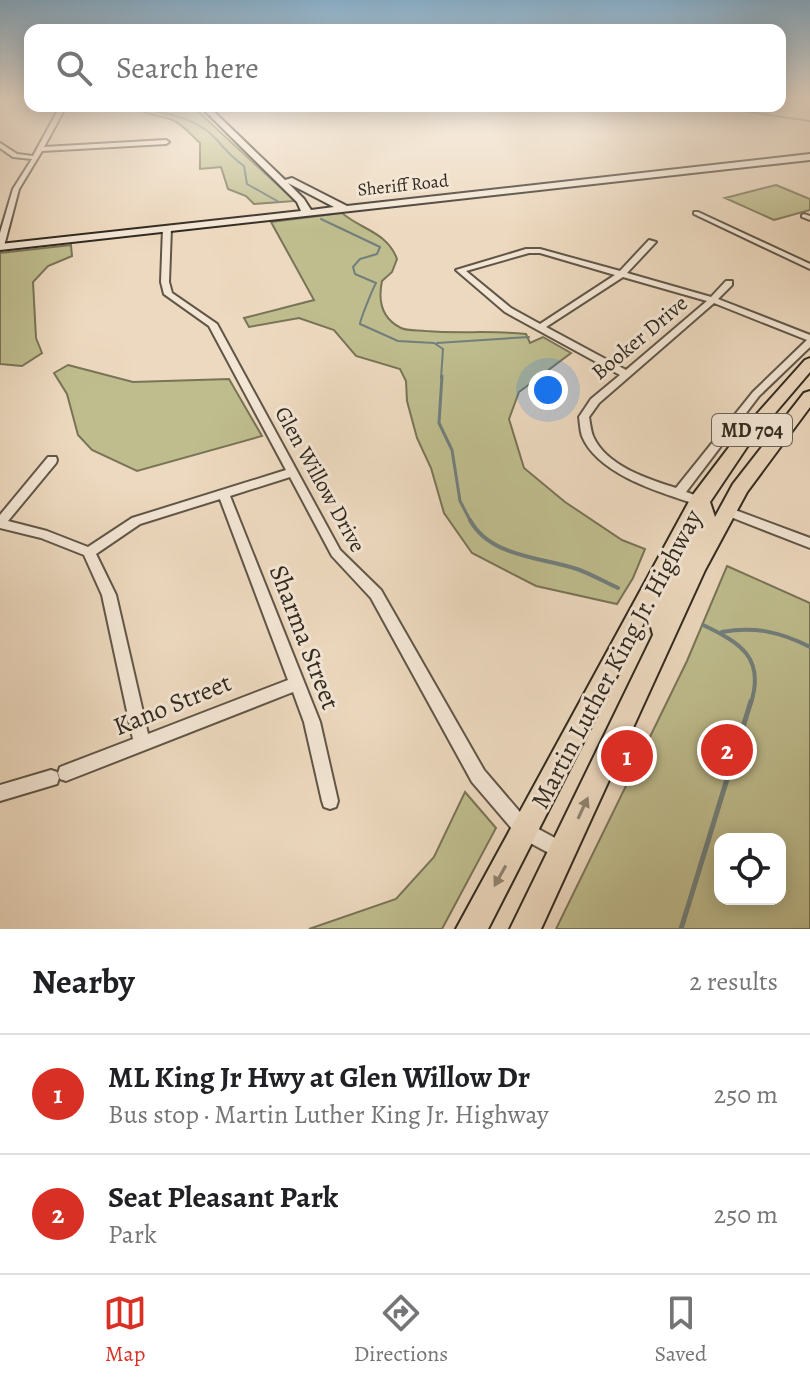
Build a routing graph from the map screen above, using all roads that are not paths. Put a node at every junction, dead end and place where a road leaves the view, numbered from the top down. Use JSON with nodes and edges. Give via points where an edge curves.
{"nodes":[{"id":1,"x":43,"y":141,"type":"edge"},
{"id":2,"x":242,"y":141,"type":"edge"},
{"id":3,"x":166,"y":142,"type":"dead end"},
{"id":4,"x":0,"y":145,"type":"edge"},
{"id":5,"x":39,"y":149,"type":"junction"},
{"id":6,"x":810,"y":157,"type":"edge"},
{"id":7,"x":35,"y":158,"type":"junction"},
{"id":8,"x":271,"y":169,"type":"junction"},
{"id":9,"x":344,"y":208,"type":"junction"},
{"id":10,"x":307,"y":212,"type":"junction"},
{"id":11,"x":696,"y":213,"type":"dead end"},
{"id":12,"x":167,"y":228,"type":"junction"},
{"id":13,"x":652,"y":242,"type":"dead end"},
{"id":14,"x":0,"y":247,"type":"edge"},
{"id":15,"x":810,"y":267,"type":"edge"},
{"id":16,"x":622,"y":274,"type":"junction"},
{"id":17,"x":729,"y":283,"type":"dead end"},
{"id":18,"x":713,"y":300,"type":"junction"},
{"id":19,"x":539,"y":328,"type":"junction"},
{"id":20,"x":810,"y":340,"type":"edge"},
{"id":21,"x":810,"y":363,"type":"edge"},
{"id":22,"x":626,"y":374,"type":"junction"},
{"id":23,"x":810,"y":396,"type":"edge"},
{"id":24,"x":751,"y":430,"type":"junction"},
{"id":25,"x":52,"y":460,"type":"dead end"},
{"id":26,"x":293,"y":472,"type":"junction"},
{"id":27,"x":223,"y":493,"type":"junction"},
{"id":28,"x":689,"y":496,"type":"junction"},
{"id":29,"x":727,"y":511,"type":"junction"},
{"id":30,"x":0,"y":523,"type":"edge"},
{"id":31,"x":810,"y":543,"type":"edge"},
{"id":32,"x":89,"y":552,"type":"junction"},
{"id":33,"x":664,"y":635,"type":"junction"},
{"id":34,"x":298,"y":683,"type":"junction"},
{"id":35,"x":142,"y":743,"type":"junction"},
{"id":36,"x":0,"y":793,"type":"edge"},
{"id":37,"x":330,"y":801,"type":"dead end"},
{"id":38,"x":525,"y":831,"type":"junction"},
{"id":39,"x":562,"y":851,"type":"junction"},
{"id":40,"x":471,"y":929,"type":"edge"},
{"id":41,"x":525,"y":929,"type":"edge"}],
"edges":[{"from":1,"to":5,"type":"street"},
{"from":2,"to":8,"type":"main road"},
{"from":3,"to":5,"type":"street"},
{"from":4,"to":7,"type":"street","via":[[15,156]]},
{"from":5,"to":7,"type":"street"},
{"from":6,"to":9,"type":"main road","name":"Sheriff Road"},
{"from":7,"to":14,"type":"street","via":[[16,189]]},
{"from":8,"to":9,"type":"main road"},
{"from":8,"to":10,"type":"main road"},
{"from":9,"to":10,"type":"main road","name":"Sheriff Road"},
{"from":10,"to":12,"type":"main road","name":"Sheriff Road"},
{"from":11,"to":15,"type":"street"},
{"from":12,"to":14,"type":"main road","name":"Sheriff Road"},
{"from":12,"to":26,"type":"street","name":"Glen Willow Drive","via":[[168,294],[213,324]]},
{"from":13,"to":16,"type":"street"},
{"from":16,"to":18,"type":"street"},
{"from":16,"to":19,"type":"street"},
{"from":16,"to":19,"type":"street","via":[[540,251],[462,268],[462,274],[508,310]]},
{"from":17,"to":18,"type":"street","name":"Booker Drive"},
{"from":18,"to":20,"type":"street"},
{"from":18,"to":22,"type":"street","name":"Booker Drive"},
{"from":19,"to":22,"type":"street"},
{"from":20,"to":28,"type":"street","via":[[756,394]]},
{"from":21,"to":24,"type":"main road","name":"Martin Luther King Jr. Highway","number":"MD 704"},
{"from":22,"to":28,"type":"street","name":"Booker Drive","via":[[585,413],[588,439],[620,469]]},
{"from":23,"to":29,"type":"main road","name":"Martin Luther King Jr. Highway","number":"MD 704"},
{"from":24,"to":28,"type":"main road","name":"Martin Luther King Jr. Highway","number":"MD 704"},
{"from":24,"to":29,"type":"main road","via":[[750,445],[714,498]]},
{"from":25,"to":30,"type":"street"},
{"from":26,"to":27,"type":"street"},
{"from":26,"to":38,"type":"street","name":"Glen Willow Drive","via":[[342,563],[376,594],[478,776]]},
{"from":27,"to":32,"type":"street","via":[[136,521]]},
{"from":27,"to":34,"type":"street","name":"Sharma Street"},
{"from":28,"to":33,"type":"main road","via":[[705,509],[705,518],[661,609]]},
{"from":28,"to":38,"type":"main road","name":"Martin Luther King Jr. Highway","number":"MD 704","via":[[664,558]]},
{"from":29,"to":31,"type":"street"},
{"from":29,"to":33,"type":"main road","name":"Martin Luther King Jr. Highway","number":"MD 704"},
{"from":30,"to":32,"type":"street"},
{"from":32,"to":35,"type":"street","via":[[109,595]]},
{"from":39,"to":33,"type":"main road","name":"Martin Luther King Jr. Highway","number":"MD 704","one_way":true},
{"from":34,"to":35,"type":"street","name":"Kano Street"},
{"from":34,"to":37,"type":"street","name":"Sharma Street","via":[[318,741]]},
{"from":35,"to":36,"type":"street","name":"Kano Street"},
{"from":38,"to":39,"type":"street","name":"Glen Willow Drive"},
{"from":38,"to":40,"type":"main road","name":"Martin Luther King Jr. Highway","number":"MD 704","one_way":true},
{"from":39,"to":41,"type":"main road","name":"Martin Luther King Jr. Highway","number":"MD 704"}]}
